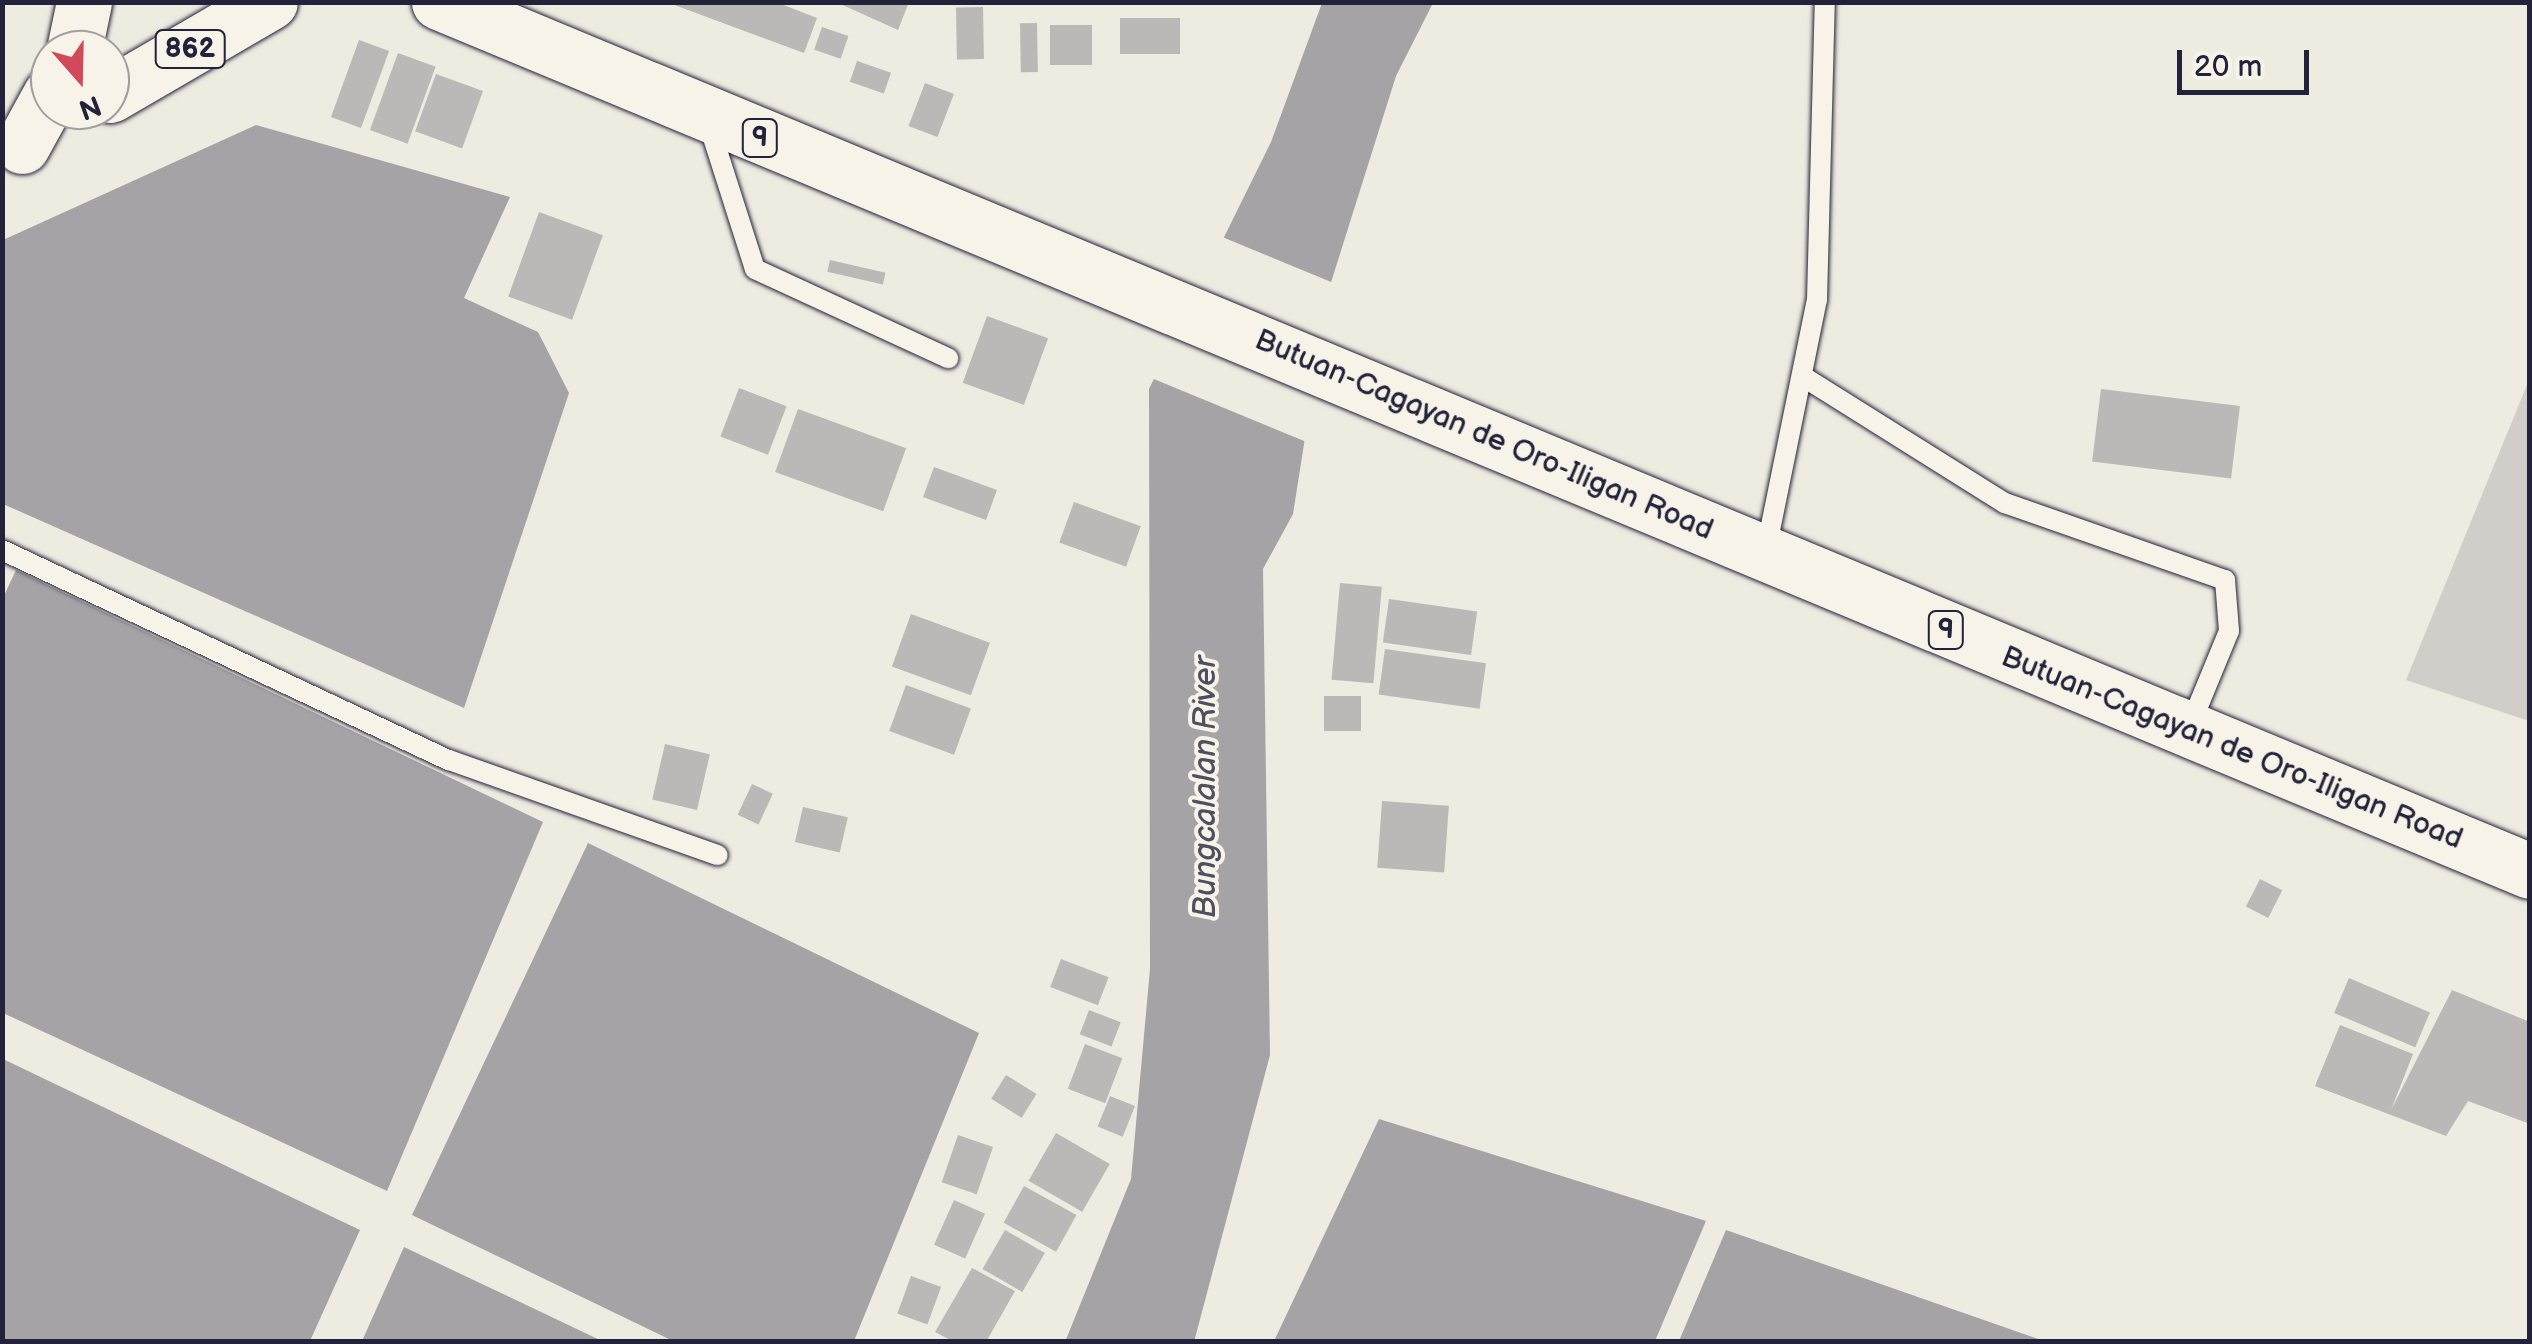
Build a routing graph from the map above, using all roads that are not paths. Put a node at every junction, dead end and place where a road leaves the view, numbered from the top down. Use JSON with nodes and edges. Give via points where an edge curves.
{"nodes":[{"id":1,"x":84,"y":2,"type":"edge"},
{"id":2,"x":270,"y":2,"type":"edge"},
{"id":3,"x":438,"y":2,"type":"edge"},
{"id":4,"x":1825,"y":2,"type":"edge"},
{"id":5,"x":78,"y":30,"type":"edge"},
{"id":6,"x":130,"y":83,"type":"edge"},
{"id":7,"x":706,"y":116,"type":"junction"},
{"id":8,"x":30,"y":124,"type":"edge"},
{"id":9,"x":49,"y":130,"type":"edge"},
{"id":10,"x":12,"y":151,"type":"edge"},
{"id":11,"x":948,"y":358,"type":"dead end"},
{"id":12,"x":1806,"y":378,"type":"junction"},
{"id":13,"x":2,"y":550,"type":"edge"},
{"id":14,"x":1765,"y":554,"type":"junction"},
{"id":15,"x":2188,"y":730,"type":"junction"},
{"id":16,"x":718,"y":855,"type":"dead end"},
{"id":17,"x":2530,"y":871,"type":"edge"}],
"edges":[{"from":1,"to":5,"type":"main road"},
{"from":2,"to":6,"type":"main road","number":"862"},
{"from":3,"to":7,"type":"main road","name":"Butuan-Cagayan de Oro-Iligan Road","number":"9"},
{"from":4,"to":12,"type":"lane","via":[[1821,232]]},
{"from":7,"to":11,"type":"lane","via":[[755,269],[786,291]]},
{"from":7,"to":14,"type":"main road","name":"Butuan-Cagayan de Oro-Iligan Road","number":"9","via":[[1366,382]]},
{"from":8,"to":10,"type":"main road"},
{"from":9,"to":10,"type":"main road"},
{"from":12,"to":14,"type":"lane"},
{"from":12,"to":15,"type":"lane","via":[[2006,503],[2225,580],[2229,631]]},
{"from":13,"to":16,"type":"lane","via":[[449,760]]},
{"from":14,"to":15,"type":"main road","name":"Butuan-Cagayan de Oro-Iligan Road","number":"9"},
{"from":15,"to":17,"type":"main road","name":"Butuan-Cagayan de Oro-Iligan Road","number":"9"}]}
